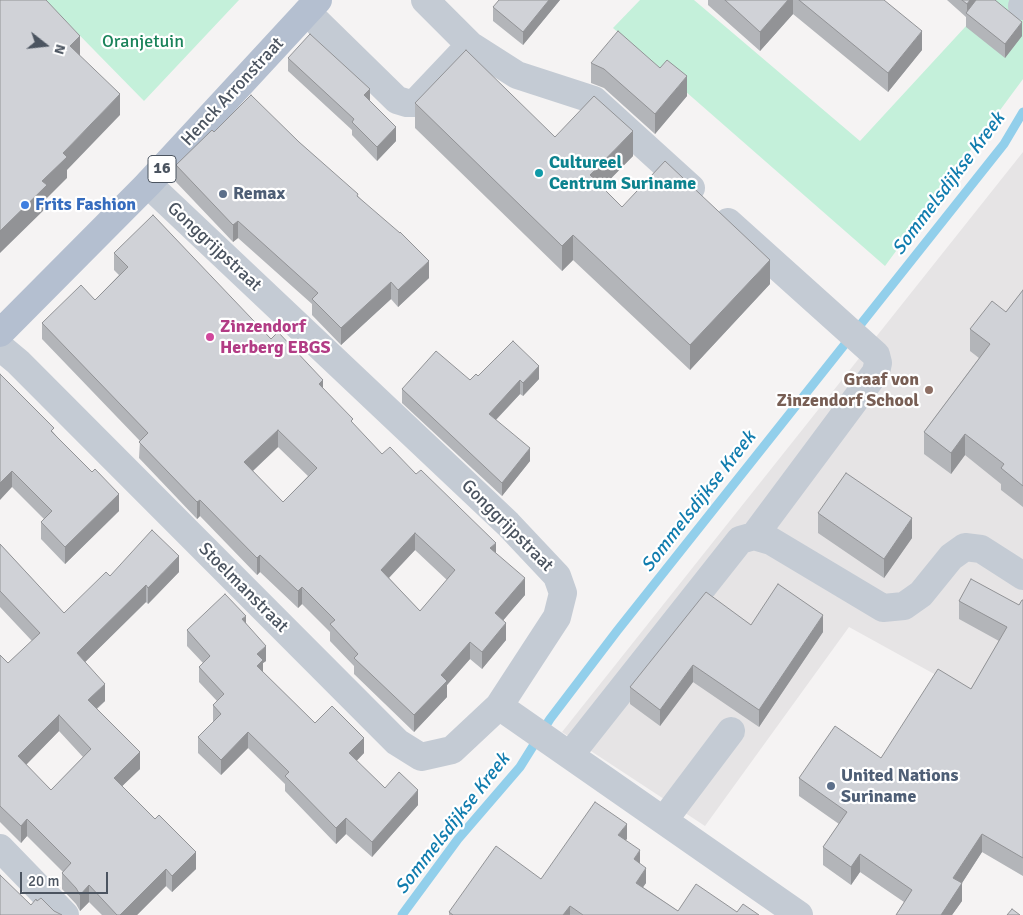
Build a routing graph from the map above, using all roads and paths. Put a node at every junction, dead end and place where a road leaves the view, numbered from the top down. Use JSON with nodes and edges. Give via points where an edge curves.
{"nodes":[{"id":1,"x":425,"y":0,"type":"edge"},
{"id":2,"x":313,"y":6,"type":"edge"},
{"id":3,"x":470,"y":44,"type":"junction"},
{"id":4,"x":148,"y":184,"type":"junction"},
{"id":5,"x":0,"y":333,"type":"edge"},
{"id":6,"x":0,"y":347,"type":"edge"},
{"id":7,"x":754,"y":536,"type":"junction"},
{"id":8,"x":1023,"y":576,"type":"edge"},
{"id":9,"x":509,"y":713,"type":"junction"},
{"id":10,"x":731,"y":731,"type":"dead end"},
{"id":11,"x":568,"y":753,"type":"junction"},
{"id":12,"x":664,"y":820,"type":"junction"},
{"id":13,"x":0,"y":848,"type":"edge"},
{"id":14,"x":65,"y":915,"type":"edge"},
{"id":15,"x":799,"y":915,"type":"edge"}],
"edges":[{"from":1,"to":3,"type":"street"},
{"from":2,"to":3,"type":"street","via":[[397,100],[407,103],[415,103]]},
{"from":2,"to":4,"type":"main road","name":"Henck Arronstraat","number":"16"},
{"from":3,"to":7,"type":"street","via":[[517,74],[594,100],[876,355],[876,372]]},
{"from":4,"to":5,"type":"main road","name":"Henck Arronstraat","number":"16"},
{"from":4,"to":9,"type":"street","name":"Gonggrijpstraat","via":[[508,524],[557,576],[564,593],[558,617]]},
{"from":6,"to":9,"type":"street","name":"Stoelmanstraat","via":[[397,742],[421,756],[452,750]]},
{"from":7,"to":8,"type":"street","via":[[771,541],[883,608],[904,606],[921,594],[951,557],[965,547],[981,549]]},
{"from":7,"to":11,"type":"street","via":[[740,540]]},
{"from":9,"to":11,"type":"street"},
{"from":10,"to":12,"type":"street"},
{"from":11,"to":12,"type":"street"},
{"from":12,"to":15,"type":"street"},
{"from":13,"to":14,"type":"street"}]}
